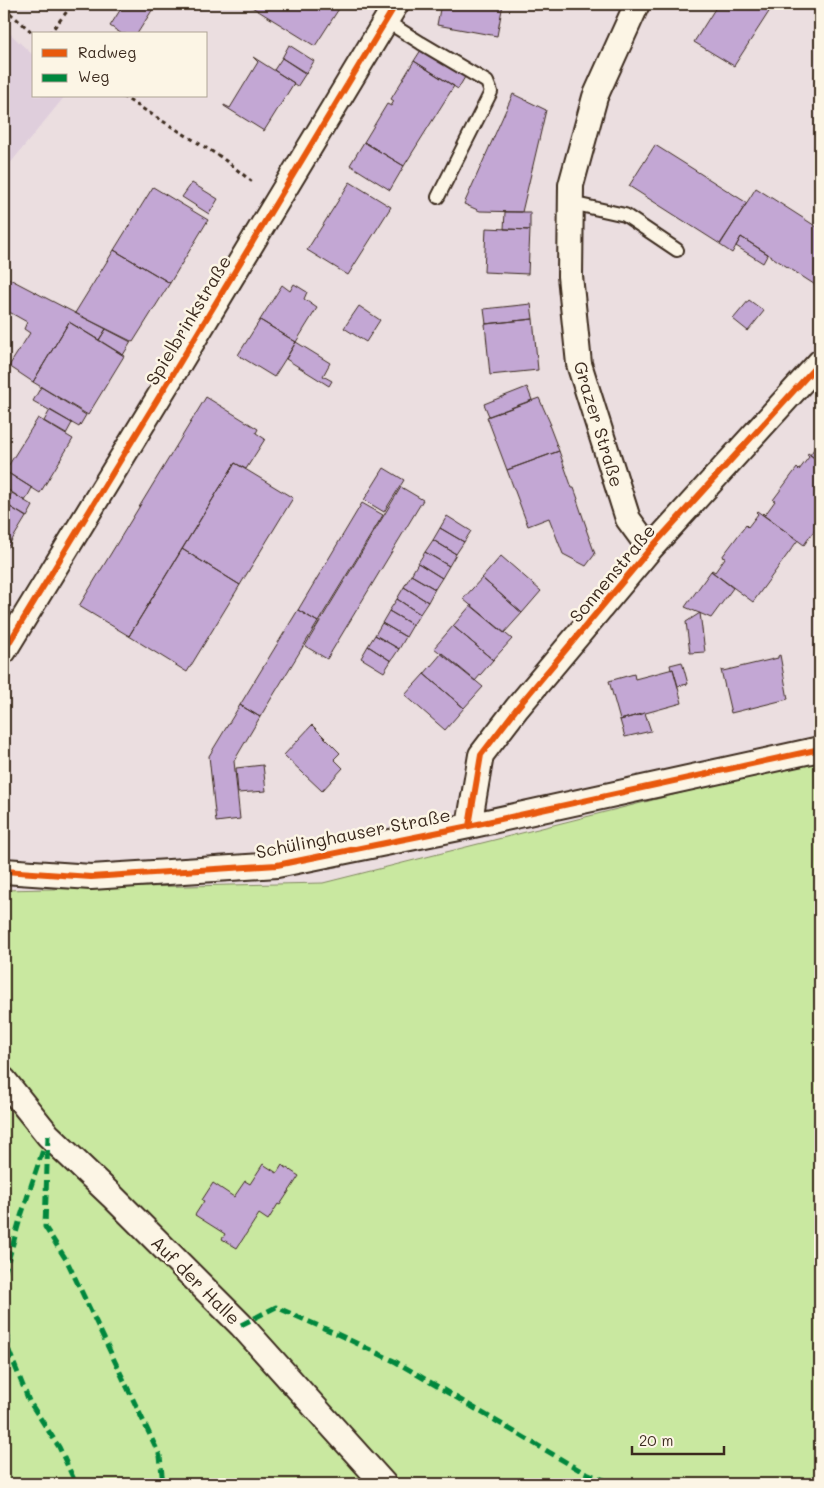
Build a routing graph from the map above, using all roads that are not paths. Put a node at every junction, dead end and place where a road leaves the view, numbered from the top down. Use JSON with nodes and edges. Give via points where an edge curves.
{"nodes":[{"id":1,"x":637,"y":4,"type":"edge"},
{"id":2,"x":391,"y":12,"type":"edge"},
{"id":3,"x":438,"y":197,"type":"dead end"},
{"id":4,"x":571,"y":203,"type":"junction"},
{"id":5,"x":677,"y":250,"type":"dead end"},
{"id":6,"x":820,"y":362,"type":"edge"},
{"id":7,"x":650,"y":549,"type":"junction"},
{"id":8,"x":4,"y":651,"type":"edge"},
{"id":9,"x":820,"y":749,"type":"edge"},
{"id":10,"x":469,"y":826,"type":"junction"},
{"id":11,"x":4,"y":871,"type":"edge"},
{"id":12,"x":4,"y":1080,"type":"edge"},
{"id":13,"x":384,"y":1484,"type":"edge"}],
"edges":[{"from":1,"to":4,"type":"street","name":"Grazer Straße","via":[[595,96],[571,185]]},
{"from":2,"to":3,"type":"lane","via":[[421,44],[487,82],[491,92]]},
{"from":2,"to":8,"type":"street","name":"Spielbrinkstraße"},
{"from":4,"to":5,"type":"lane","via":[[625,216]]},
{"from":4,"to":7,"type":"street","name":"Grazer Straße","via":[[570,276],[579,364],[628,519]]},
{"from":6,"to":7,"type":"street","name":"Sonnenstraße"},
{"from":7,"to":10,"type":"street","name":"Sonnenstraße","via":[[481,755]]},
{"from":9,"to":10,"type":"street","name":"Schülinghauser Straße"},
{"from":10,"to":11,"type":"street","name":"Schülinghauser Straße","via":[[277,865],[91,877]]},
{"from":12,"to":13,"type":"street","name":"Auf der Halle","via":[[48,1135],[241,1325]]}]}
